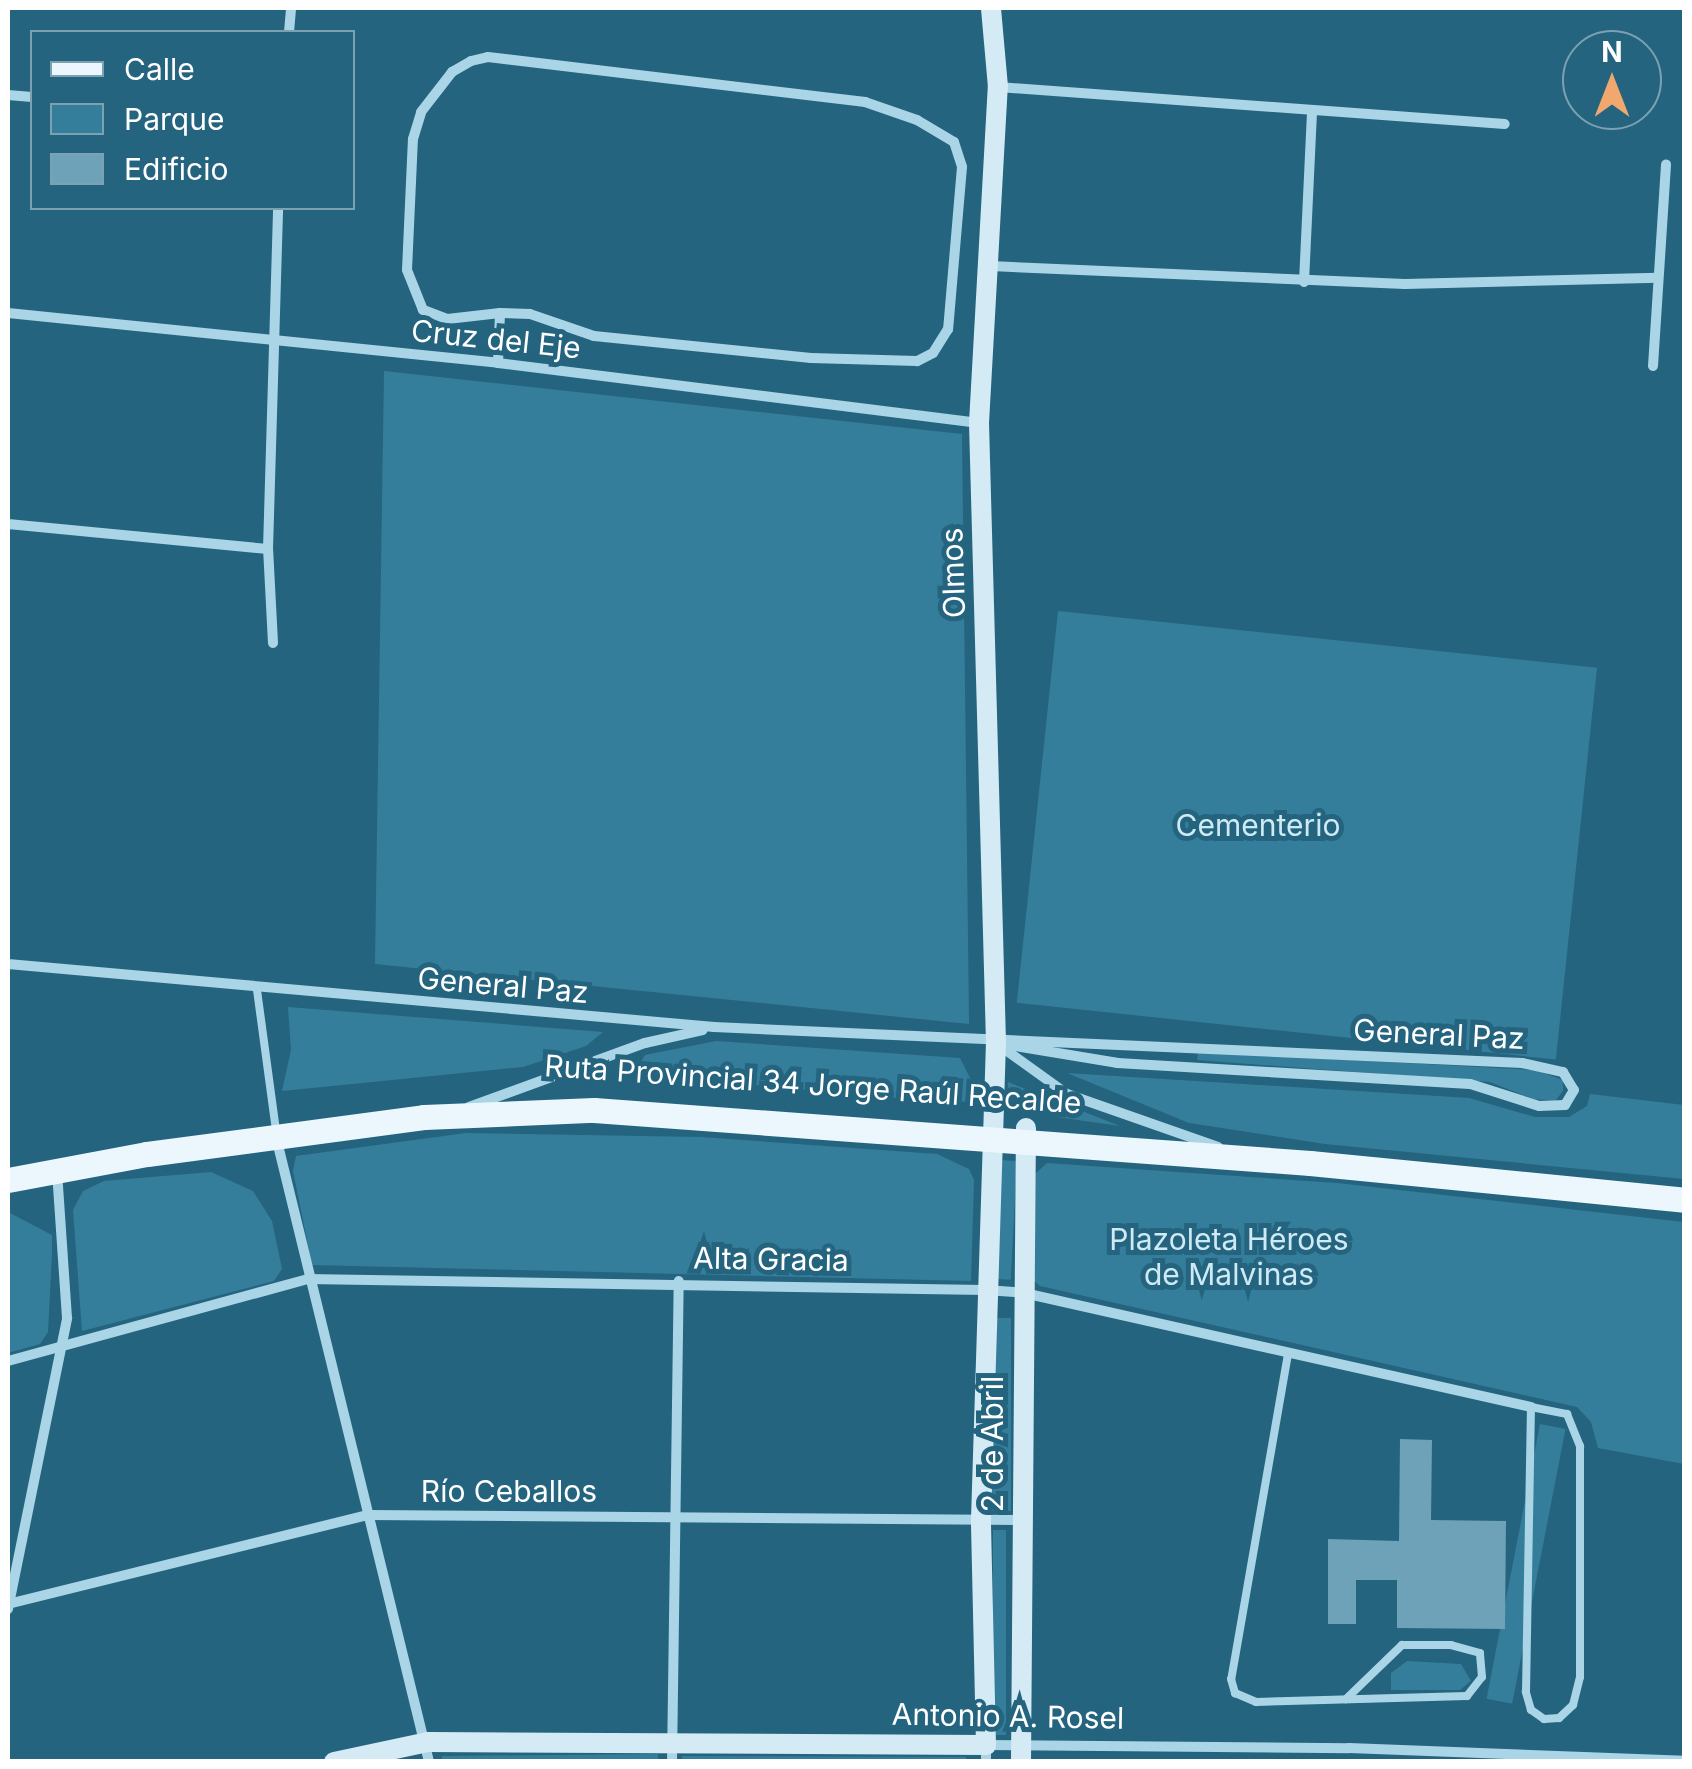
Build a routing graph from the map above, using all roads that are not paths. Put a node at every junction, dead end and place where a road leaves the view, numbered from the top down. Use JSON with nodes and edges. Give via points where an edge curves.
{"nodes":[{"id":1,"x":992,"y":8,"type":"edge"},
{"id":2,"x":998,"y":87,"type":"junction"},
{"id":3,"x":1312,"y":111,"type":"junction"},
{"id":4,"x":1504,"y":124,"type":"dead end"},
{"id":5,"x":1666,"y":164,"type":"dead end"},
{"id":6,"x":278,"y":210,"type":"edge"},
{"id":7,"x":990,"y":266,"type":"junction"},
{"id":8,"x":1658,"y":278,"type":"junction"},
{"id":9,"x":1304,"y":282,"type":"junction"},
{"id":10,"x":8,"y":313,"type":"edge"},
{"id":11,"x":500,"y":313,"type":"junction"},
{"id":12,"x":271,"y":341,"type":"junction"},
{"id":13,"x":498,"y":363,"type":"junction"},
{"id":14,"x":1653,"y":366,"type":"dead end"},
{"id":15,"x":979,"y":423,"type":"junction"},
{"id":16,"x":8,"y":524,"type":"edge"},
{"id":17,"x":268,"y":549,"type":"junction"},
{"id":18,"x":273,"y":643,"type":"dead end"},
{"id":19,"x":8,"y":964,"type":"edge"},
{"id":20,"x":257,"y":990,"type":"junction"},
{"id":21,"x":714,"y":1027,"type":"junction"},
{"id":22,"x":996,"y":1042,"type":"junction"},
{"id":23,"x":468,"y":1108,"type":"junction"},
{"id":24,"x":276,"y":1130,"type":"junction"},
{"id":25,"x":993,"y":1132,"type":"junction"},
{"id":26,"x":1025,"y":1134,"type":"junction"},
{"id":27,"x":1257,"y":1159,"type":"junction"},
{"id":28,"x":8,"y":1168,"type":"edge"},
{"id":29,"x":57,"y":1171,"type":"junction"},
{"id":30,"x":8,"y":1180,"type":"edge"},
{"id":31,"x":1684,"y":1200,"type":"edge"},
{"id":32,"x":306,"y":1280,"type":"junction"},
{"id":33,"x":679,"y":1282,"type":"junction"},
{"id":34,"x":985,"y":1290,"type":"junction"},
{"id":35,"x":1024,"y":1292,"type":"junction"},
{"id":36,"x":63,"y":1346,"type":"junction"},
{"id":37,"x":1288,"y":1354,"type":"junction"},
{"id":38,"x":8,"y":1361,"type":"edge"},
{"id":39,"x":1532,"y":1407,"type":"junction"},
{"id":40,"x":367,"y":1515,"type":"junction"},
{"id":41,"x":676,"y":1518,"type":"junction"},
{"id":42,"x":981,"y":1519,"type":"junction"},
{"id":43,"x":1022,"y":1520,"type":"junction"},
{"id":44,"x":8,"y":1606,"type":"edge"},
{"id":45,"x":1346,"y":1699,"type":"junction"},
{"id":46,"x":1320,"y":1748,"type":"junction"},
{"id":47,"x":1350,"y":1748,"type":"junction"},
{"id":48,"x":428,"y":1752,"type":"edge"},
{"id":49,"x":672,"y":1753,"type":"edge"},
{"id":50,"x":986,"y":1753,"type":"edge"},
{"id":51,"x":1020,"y":1754,"type":"edge"},
{"id":52,"x":1684,"y":1761,"type":"edge"},
{"id":53,"x":334,"y":1762,"type":"edge"},
{"id":54,"x":1320,"y":1762,"type":"edge"},
{"id":55,"x":1350,"y":1762,"type":"edge"}],
"edges":[{"from":1,"to":2,"type":"street","name":"Olmos"},
{"from":2,"to":3,"type":"street"},
{"from":2,"to":7,"type":"street","name":"Olmos"},
{"from":3,"to":4,"type":"street"},
{"from":3,"to":9,"type":"street"},
{"from":5,"to":8,"type":"street"},
{"from":6,"to":12,"type":"street"},
{"from":7,"to":9,"type":"street"},
{"from":7,"to":15,"type":"street","name":"Olmos"},
{"from":8,"to":9,"type":"street"},
{"from":8,"to":14,"type":"street"},
{"from":10,"to":12,"type":"street","name":"Cruz del Eje"},
{"from":11,"to":11,"type":"street","via":[[530,314],[594,336],[811,358],[916,361],[934,353],[948,329],[962,166],[954,142],[918,120],[865,102],[488,57],[472,62],[432,93],[417,126],[407,270],[423,310],[447,319]]},
{"from":11,"to":13,"type":"street"},
{"from":12,"to":13,"type":"street","name":"Cruz del Eje"},
{"from":12,"to":17,"type":"street"},
{"from":13,"to":15,"type":"street","name":"Cruz del Eje"},
{"from":15,"to":22,"type":"street","name":"Olmos"},
{"from":16,"to":17,"type":"street"},
{"from":17,"to":18,"type":"street"},
{"from":19,"to":20,"type":"street","name":"General Paz"},
{"from":20,"to":21,"type":"street","name":"General Paz"},
{"from":20,"to":24,"type":"lane"},
{"from":21,"to":22,"type":"street","name":"General Paz"},
{"from":21,"to":23,"type":"street","via":[[644,1042]]},
{"from":22,"to":22,"type":"street","name":"General Paz","via":[[1118,1063],[1470,1084],[1540,1106],[1565,1105],[1574,1090],[1563,1072],[1522,1063]]},
{"from":22,"to":25,"type":"street","name":"Olmos"},
{"from":22,"to":27,"type":"street","via":[[1068,1094]]},
{"from":23,"to":24,"type":"main road","name":"Ruta Provincial 34 Jorge Raúl Recalde"},
{"from":23,"to":25,"type":"main road","name":"Ruta Provincial 34 Jorge Raúl Recalde","via":[[596,1097]]},
{"from":24,"to":28,"type":"main road","name":"Ruta Provincial 34 Jorge Raúl Recalde"},
{"from":24,"to":29,"type":"main road","name":"Ruta Provincial 34 Jorge Raúl Recalde"},
{"from":24,"to":32,"type":"street"},
{"from":25,"to":26,"type":"main road","name":"Ruta Provincial 34 Jorge Raúl Recalde"},
{"from":25,"to":34,"type":"street","name":"2 de Abril"},
{"from":26,"to":27,"type":"main road","name":"Ruta Provincial 34 Jorge Raúl Recalde"},
{"from":26,"to":35,"type":"street","name":"2 de Abril"},
{"from":27,"to":31,"type":"main road","name":"Ruta Provincial 34 Jorge Raúl Recalde"},
{"from":29,"to":30,"type":"main road","name":"Ruta Provincial 34 Jorge Raúl Recalde"},
{"from":29,"to":36,"type":"street"},
{"from":32,"to":33,"type":"street","name":"Alta Gracia"},
{"from":32,"to":36,"type":"street","name":"Alta Gracia"},
{"from":32,"to":40,"type":"street"},
{"from":33,"to":34,"type":"street","name":"Alta Gracia"},
{"from":33,"to":41,"type":"street"},
{"from":34,"to":35,"type":"street","name":"Alta Gracia"},
{"from":34,"to":42,"type":"street","name":"2 de Abril"},
{"from":35,"to":37,"type":"street","name":"Alta Gracia"},
{"from":35,"to":43,"type":"street","name":"2 de Abril"},
{"from":36,"to":38,"type":"street","name":"Alta Gracia"},
{"from":36,"to":44,"type":"street"},
{"from":37,"to":39,"type":"street","name":"Alta Gracia"},
{"from":37,"to":45,"type":"lane","via":[[1231,1679],[1242,1700]]},
{"from":39,"to":39,"type":"lane","via":[[1526,1692],[1531,1710],[1544,1719],[1558,1718],[1573,1705],[1580,1676],[1580,1446],[1567,1414]]},
{"from":40,"to":41,"type":"street","name":"Río Ceballos"},
{"from":40,"to":44,"type":"street","name":"Río Ceballos"},
{"from":40,"to":48,"type":"street"},
{"from":41,"to":42,"type":"street","name":"Río Ceballos"},
{"from":41,"to":49,"type":"street"},
{"from":42,"to":43,"type":"street","name":"Río Ceballos"},
{"from":42,"to":50,"type":"street","name":"2 de Abril"},
{"from":43,"to":51,"type":"street","name":"2 de Abril"},
{"from":45,"to":45,"type":"lane","via":[[1467,1696],[1482,1676],[1480,1653],[1451,1644],[1402,1644]]},
{"from":46,"to":47,"type":"street","name":"Antonio A. Rosel"},
{"from":46,"to":51,"type":"street","name":"Antonio A. Rosel"},
{"from":46,"to":54,"type":"street"},
{"from":47,"to":52,"type":"street","name":"Antonio A. Rosel"},
{"from":47,"to":55,"type":"street"},
{"from":48,"to":49,"type":"street","name":"Antonio A. Rosel"},
{"from":48,"to":53,"type":"street","name":"Antonio A. Rosel"},
{"from":49,"to":50,"type":"street","name":"Antonio A. Rosel"},
{"from":50,"to":51,"type":"street","name":"Antonio A. Rosel"}]}
